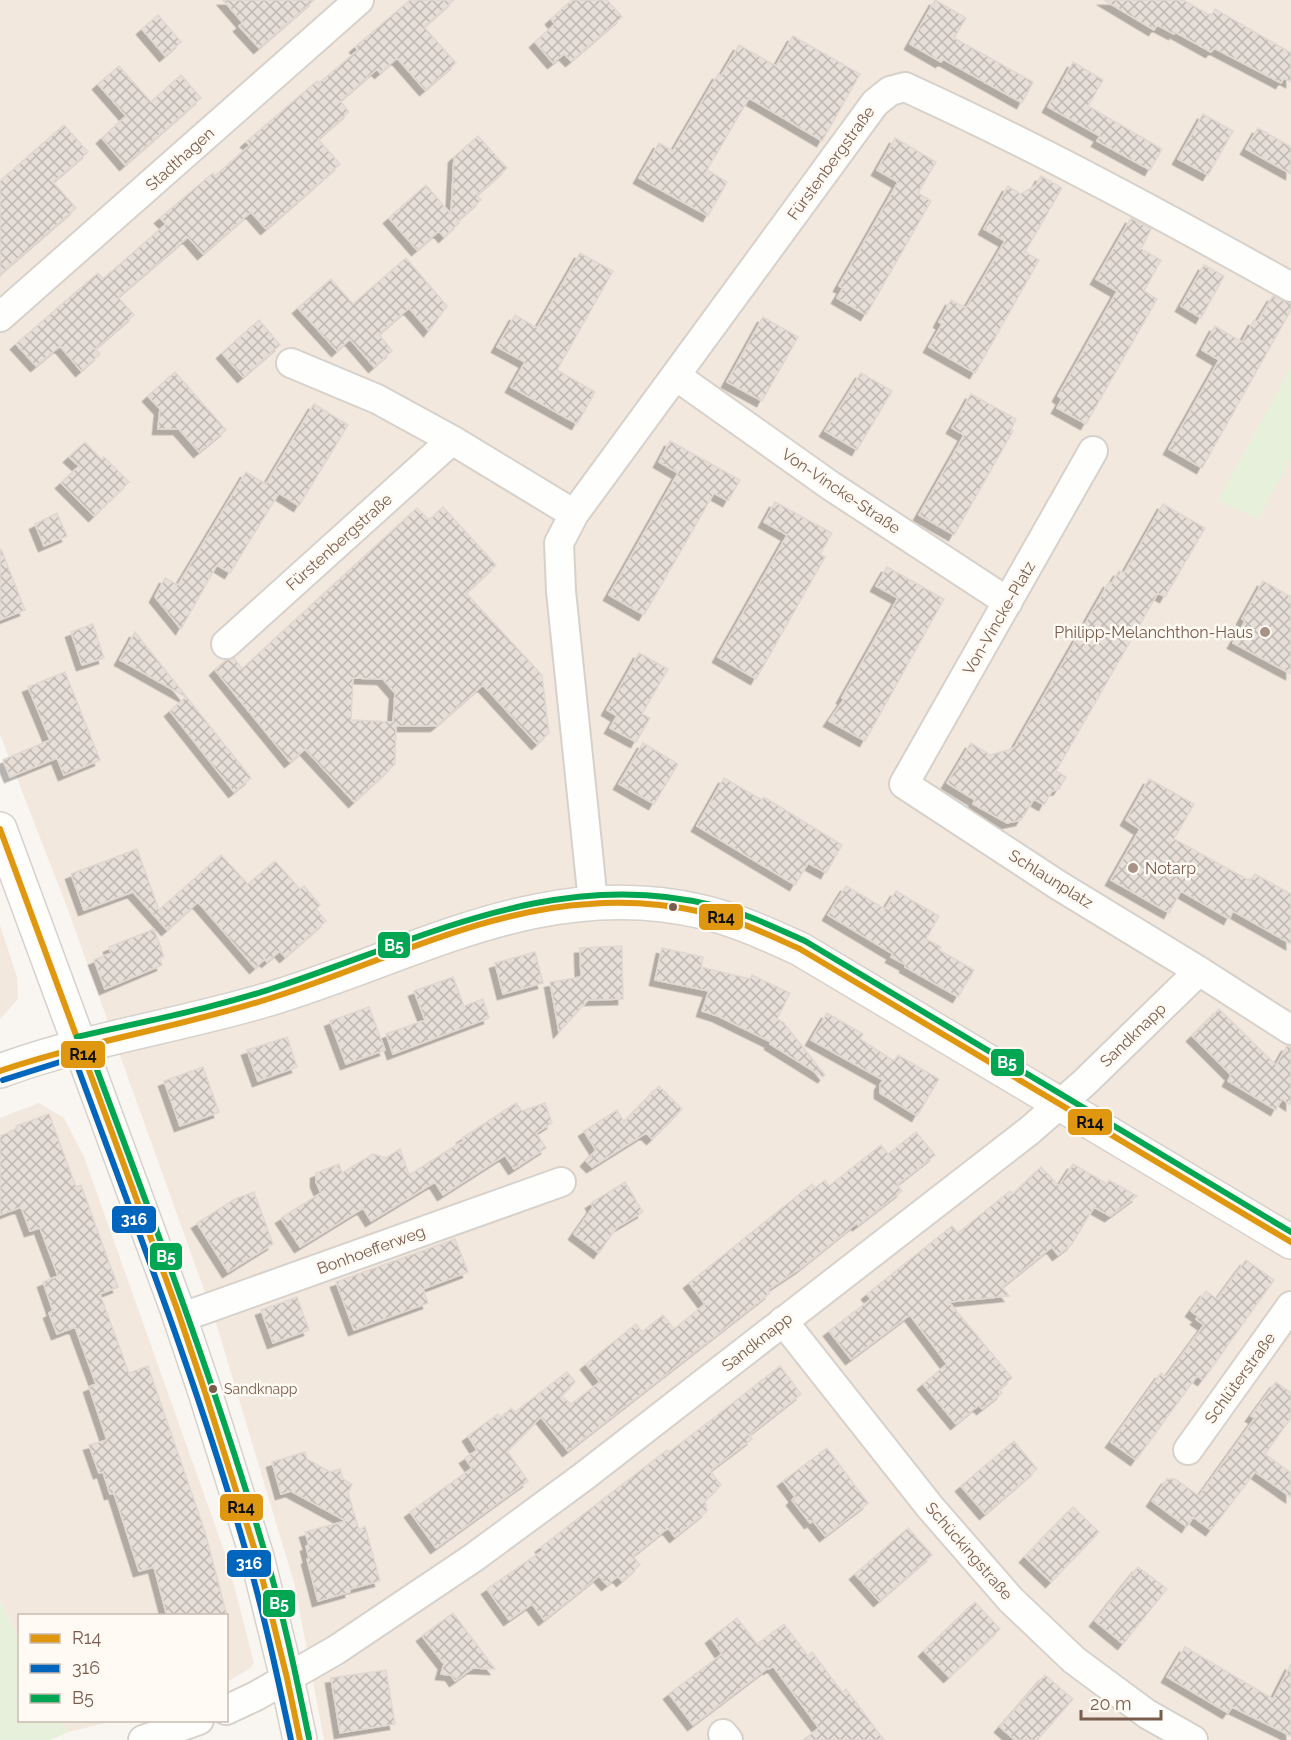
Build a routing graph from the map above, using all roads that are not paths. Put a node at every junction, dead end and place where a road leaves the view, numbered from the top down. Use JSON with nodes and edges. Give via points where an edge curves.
{"nodes":[{"id":1,"x":359,"y":0,"type":"edge"},
{"id":2,"x":1291,"y":287,"type":"edge"},
{"id":3,"x":0,"y":317,"type":"edge"},
{"id":4,"x":291,"y":363,"type":"dead end"},
{"id":5,"x":676,"y":376,"type":"junction"},
{"id":6,"x":452,"y":440,"type":"junction"},
{"id":7,"x":1093,"y":451,"type":"dead end"},
{"id":8,"x":573,"y":514,"type":"junction"},
{"id":9,"x":1008,"y":602,"type":"junction"},
{"id":10,"x":226,"y":644,"type":"dead end"},
{"id":11,"x":904,"y":784,"type":"joint"},
{"id":12,"x":0,"y":829,"type":"edge"},
{"id":13,"x":594,"y":902,"type":"junction"},
{"id":14,"x":1200,"y":971,"type":"junction"},
{"id":15,"x":1291,"y":1030,"type":"edge"},
{"id":16,"x":79,"y":1046,"type":"junction"},
{"id":17,"x":0,"y":1071,"type":"edge"},
{"id":18,"x":1060,"y":1104,"type":"junction"},
{"id":19,"x":561,"y":1182,"type":"dead end"},
{"id":20,"x":1291,"y":1242,"type":"edge"},
{"id":21,"x":1291,"y":1306,"type":"edge"},
{"id":22,"x":180,"y":1318,"type":"junction"},
{"id":23,"x":783,"y":1321,"type":"junction"},
{"id":24,"x":1188,"y":1450,"type":"dead end"},
{"id":25,"x":287,"y":1678,"type":"junction"},
{"id":26,"x":228,"y":1709,"type":"edge"},
{"id":27,"x":193,"y":1722,"type":"edge"},
{"id":28,"x":143,"y":1740,"type":"edge"},
{"id":29,"x":300,"y":1740,"type":"edge"},
{"id":30,"x":1193,"y":1740,"type":"edge"}],
"edges":[{"from":1,"to":3,"type":"street","name":"Stadthagen"},
{"from":2,"to":5,"type":"street","name":"Fürstenbergstraße","via":[[1006,134],[905,87],[890,91],[875,103]]},
{"from":4,"to":6,"type":"street","via":[[377,399]]},
{"from":5,"to":8,"type":"street","name":"Fürstenbergstraße"},
{"from":5,"to":9,"type":"street","name":"Von-Vincke-Straße","via":[[831,486]]},
{"from":6,"to":8,"type":"street"},
{"from":6,"to":10,"type":"street","name":"Fürstenbergstraße"},
{"from":7,"to":9,"type":"street","name":"Von-Vincke-Platz"},
{"from":8,"to":13,"type":"street","name":"Fürstenbergstraße","via":[[559,543],[561,591]]},
{"from":9,"to":11,"type":"street","name":"Von-Vincke-Platz"},
{"from":11,"to":14,"type":"street","name":"Schlaunplatz","via":[[1058,885]]},
{"from":12,"to":16,"type":"street"},
{"from":13,"to":16,"type":"street","via":[[518,914],[283,995]]},
{"from":13,"to":18,"type":"street","via":[[674,906],[751,927],[800,949]]},
{"from":14,"to":15,"type":"street","name":"Schlaunplatz"},
{"from":14,"to":18,"type":"street","name":"Sandknapp"},
{"from":16,"to":17,"type":"street"},
{"from":16,"to":22,"type":"street"},
{"from":18,"to":20,"type":"street"},
{"from":18,"to":23,"type":"street","name":"Sandknapp"},
{"from":19,"to":22,"type":"street","name":"Bonhoefferweg"},
{"from":21,"to":24,"type":"street","name":"Schlüterstraße"},
{"from":22,"to":25,"type":"street","via":[[256,1557]]},
{"from":23,"to":25,"type":"street","name":"Sandknapp","via":[[473,1558],[360,1635]]},
{"from":23,"to":30,"type":"street","name":"Schückingstraße","via":[[930,1507],[1011,1600],[1074,1660],[1147,1714]]},
{"from":25,"to":26,"type":"street","name":"Sandknapp"},
{"from":25,"to":29,"type":"street"},
{"from":27,"to":28,"type":"street"}]}
